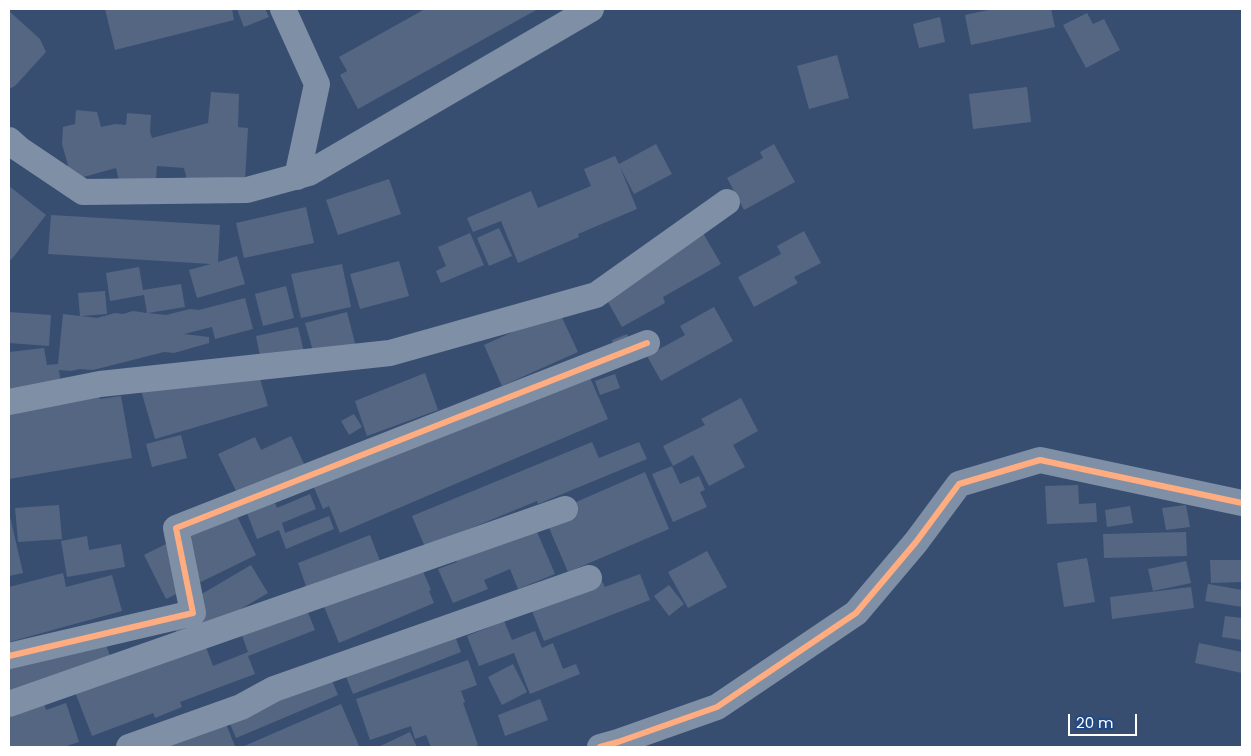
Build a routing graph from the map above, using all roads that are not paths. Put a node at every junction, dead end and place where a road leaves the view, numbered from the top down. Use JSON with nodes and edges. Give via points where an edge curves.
{"nodes":[{"id":1,"x":283,"y":9,"type":"edge"},
{"id":2,"x":591,"y":9,"type":"edge"},
{"id":3,"x":9,"y":140,"type":"edge"},
{"id":4,"x":297,"y":177,"type":"junction"},
{"id":5,"x":727,"y":202,"type":"dead end"},
{"id":6,"x":647,"y":343,"type":"dead end"},
{"id":7,"x":9,"y":402,"type":"edge"},
{"id":8,"x":1242,"y":502,"type":"edge"},
{"id":9,"x":565,"y":509,"type":"dead end"},
{"id":10,"x":589,"y":578,"type":"dead end"},
{"id":11,"x":9,"y":656,"type":"edge"},
{"id":12,"x":9,"y":704,"type":"edge"},
{"id":13,"x":129,"y":747,"type":"edge"},
{"id":14,"x":600,"y":747,"type":"edge"}],
"edges":[{"from":1,"to":4,"type":"street","via":[[317,84]]},
{"from":2,"to":4,"type":"street"},
{"from":3,"to":4,"type":"street","via":[[83,192],[247,190]]},
{"from":5,"to":7,"type":"street","via":[[596,295],[390,352],[100,384]]},
{"from":6,"to":11,"type":"street","via":[[176,528],[193,613]]},
{"from":8,"to":14,"type":"street","via":[[1040,460],[959,484],[916,542],[856,613],[717,707]]},
{"from":9,"to":12,"type":"street"},
{"from":10,"to":13,"type":"street","via":[[274,689],[241,707]]}]}
